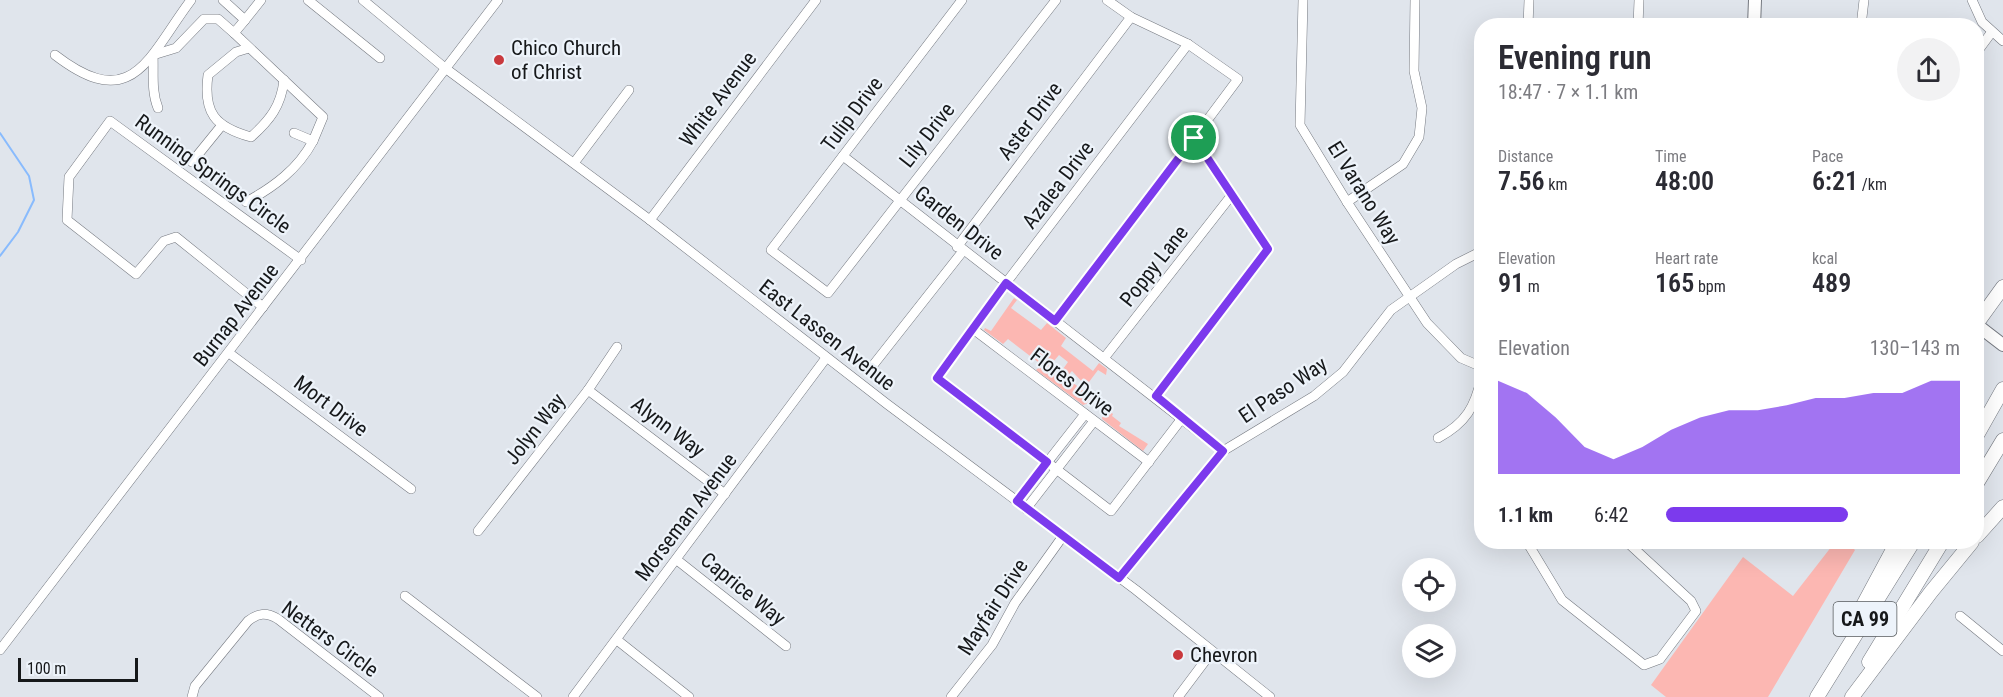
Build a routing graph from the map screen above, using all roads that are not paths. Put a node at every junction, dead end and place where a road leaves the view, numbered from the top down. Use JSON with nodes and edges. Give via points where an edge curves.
{"nodes":[{"id":1,"x":191,"y":0,"type":"edge"},
{"id":2,"x":223,"y":0,"type":"edge"},
{"id":3,"x":261,"y":0,"type":"edge"},
{"id":4,"x":308,"y":0,"type":"edge"},
{"id":5,"x":363,"y":0,"type":"edge"},
{"id":6,"x":498,"y":0,"type":"edge"},
{"id":7,"x":816,"y":0,"type":"edge"},
{"id":8,"x":962,"y":0,"type":"edge"},
{"id":9,"x":1056,"y":0,"type":"edge"},
{"id":10,"x":1107,"y":0,"type":"edge"},
{"id":11,"x":1303,"y":0,"type":"edge"},
{"id":12,"x":1414,"y":0,"type":"edge"},
{"id":13,"x":1528,"y":0,"type":"edge"},
{"id":14,"x":1639,"y":0,"type":"edge"},
{"id":15,"x":1755,"y":0,"type":"edge"},
{"id":16,"x":1864,"y":0,"type":"edge"},
{"id":17,"x":1972,"y":0,"type":"edge"},
{"id":18,"x":1131,"y":17,"type":"junction"},
{"id":19,"x":1528,"y":18,"type":"edge"},
{"id":20,"x":1638,"y":18,"type":"edge"},
{"id":21,"x":1754,"y":18,"type":"edge"},
{"id":22,"x":1863,"y":18,"type":"edge"},
{"id":23,"x":1980,"y":18,"type":"edge"},
{"id":24,"x":245,"y":20,"type":"junction"},
{"id":25,"x":1984,"y":24,"type":"edge"},
{"id":26,"x":234,"y":33,"type":"junction"},
{"id":27,"x":1991,"y":33,"type":"junction"},
{"id":28,"x":2003,"y":41,"type":"edge"},
{"id":29,"x":1984,"y":42,"type":"edge"},
{"id":30,"x":1188,"y":44,"type":"junction"},
{"id":31,"x":249,"y":48,"type":"junction"},
{"id":32,"x":55,"y":55,"type":"dead end"},
{"id":33,"x":152,"y":56,"type":"junction"},
{"id":34,"x":380,"y":58,"type":"dead end"},
{"id":35,"x":446,"y":68,"type":"junction"},
{"id":36,"x":284,"y":80,"type":"junction"},
{"id":37,"x":629,"y":90,"type":"dead end"},
{"id":38,"x":158,"y":108,"type":"dead end"},
{"id":39,"x":222,"y":125,"type":"junction"},
{"id":40,"x":294,"y":133,"type":"dead end"},
{"id":41,"x":1194,"y":138,"type":"junction"},
{"id":42,"x":313,"y":141,"type":"junction"},
{"id":43,"x":843,"y":156,"type":"junction"},
{"id":44,"x":192,"y":162,"type":"dead end"},
{"id":45,"x":574,"y":163,"type":"junction"},
{"id":46,"x":1231,"y":196,"type":"junction"},
{"id":47,"x":899,"y":200,"type":"junction"},
{"id":48,"x":246,"y":202,"type":"dead end"},
{"id":49,"x":1347,"y":202,"type":"junction"},
{"id":50,"x":650,"y":220,"type":"junction"},
{"id":51,"x":960,"y":249,"type":"junction"},
{"id":52,"x":1474,"y":255,"type":"edge"},
{"id":53,"x":301,"y":260,"type":"junction"},
{"id":54,"x":1006,"y":283,"type":"junction"},
{"id":55,"x":2003,"y":287,"type":"edge"},
{"id":56,"x":828,"y":292,"type":"joint"},
{"id":57,"x":1409,"y":296,"type":"junction"},
{"id":58,"x":263,"y":307,"type":"junction"},
{"id":59,"x":1984,"y":314,"type":"edge"},
{"id":60,"x":1055,"y":321,"type":"junction"},
{"id":61,"x":974,"y":329,"type":"junction"},
{"id":62,"x":1984,"y":330,"type":"edge"},
{"id":63,"x":2003,"y":345,"type":"edge"},
{"id":64,"x":617,"y":347,"type":"dead end"},
{"id":65,"x":229,"y":353,"type":"junction"},
{"id":66,"x":1105,"y":357,"type":"junction"},
{"id":67,"x":826,"y":358,"type":"junction"},
{"id":68,"x":874,"y":364,"type":"dead end"},
{"id":69,"x":1474,"y":364,"type":"edge"},
{"id":70,"x":2003,"y":389,"type":"edge"},
{"id":71,"x":588,"y":390,"type":"junction"},
{"id":72,"x":1156,"y":396,"type":"junction"},
{"id":73,"x":1474,"y":397,"type":"edge"},
{"id":74,"x":1085,"y":414,"type":"junction"},
{"id":75,"x":1183,"y":417,"type":"junction"},
{"id":76,"x":1094,"y":421,"type":"junction"},
{"id":77,"x":1984,"y":423,"type":"edge"},
{"id":78,"x":1438,"y":438,"type":"dead end"},
{"id":79,"x":2003,"y":440,"type":"edge"},
{"id":80,"x":1223,"y":451,"type":"junction"},
{"id":81,"x":1047,"y":462,"type":"junction"},
{"id":82,"x":1149,"y":462,"type":"junction"},
{"id":83,"x":1057,"y":470,"type":"junction"},
{"id":84,"x":1984,"y":471,"type":"edge"},
{"id":85,"x":411,"y":489,"type":"dead end"},
{"id":86,"x":725,"y":494,"type":"junction"},
{"id":87,"x":1017,"y":501,"type":"junction"},
{"id":88,"x":2003,"y":507,"type":"edge"},
{"id":89,"x":1026,"y":509,"type":"junction"},
{"id":90,"x":1984,"y":528,"type":"edge"},
{"id":91,"x":478,"y":531,"type":"dead end"},
{"id":92,"x":1063,"y":536,"type":"junction"},
{"id":93,"x":1531,"y":549,"type":"edge"},
{"id":94,"x":1635,"y":549,"type":"edge"},
{"id":95,"x":1893,"y":549,"type":"edge"},
{"id":96,"x":1908,"y":549,"type":"edge"},
{"id":97,"x":1938,"y":549,"type":"edge"},
{"id":98,"x":1966,"y":549,"type":"edge"},
{"id":99,"x":677,"y":560,"type":"junction"},
{"id":100,"x":1119,"y":578,"type":"junction"},
{"id":101,"x":405,"y":596,"type":"dead end"},
{"id":102,"x":1960,"y":616,"type":"dead end"},
{"id":103,"x":617,"y":640,"type":"junction"},
{"id":104,"x":786,"y":646,"type":"dead end"},
{"id":105,"x":0,"y":650,"type":"edge"},
{"id":106,"x":2003,"y":651,"type":"edge"},
{"id":107,"x":1211,"y":653,"type":"junction"},
{"id":108,"x":1836,"y":666,"type":"junction"},
{"id":109,"x":192,"y":697,"type":"edge"},
{"id":110,"x":379,"y":697,"type":"edge"},
{"id":111,"x":537,"y":697,"type":"edge"},
{"id":112,"x":573,"y":697,"type":"edge"},
{"id":113,"x":689,"y":697,"type":"edge"},
{"id":114,"x":951,"y":697,"type":"edge"},
{"id":115,"x":1178,"y":697,"type":"edge"},
{"id":116,"x":1270,"y":697,"type":"edge"},
{"id":117,"x":1817,"y":697,"type":"edge"},
{"id":118,"x":1850,"y":697,"type":"edge"}],
"edges":[{"from":1,"to":33,"type":"street"},
{"from":2,"to":24,"type":"street"},
{"from":3,"to":24,"type":"street"},
{"from":4,"to":34,"type":"street"},
{"from":5,"to":35,"type":"street","name":"East Lassen Avenue"},
{"from":6,"to":35,"type":"street","name":"Burnap Avenue"},
{"from":7,"to":50,"type":"street","name":"White Avenue"},
{"from":8,"to":43,"type":"street","name":"Tulip Drive"},
{"from":9,"to":47,"type":"street","name":"Lily Drive"},
{"from":10,"to":18,"type":"street"},
{"from":11,"to":49,"type":"street","name":"El Varano Way","via":[[1300,125]]},
{"from":12,"to":49,"type":"street","via":[[1414,71],[1422,108],[1419,137],[1403,164]]},
{"from":13,"to":19,"type":"street"},
{"from":14,"to":20,"type":"street"},
{"from":15,"to":21,"type":"main road"},
{"from":16,"to":22,"type":"street"},
{"from":17,"to":23,"type":"street"},
{"from":18,"to":30,"type":"street"},
{"from":18,"to":51,"type":"street","name":"Aster Drive"},
{"from":24,"to":26,"type":"street"},
{"from":25,"to":27,"type":"street"},
{"from":26,"to":31,"type":"street"},
{"from":26,"to":33,"type":"street","via":[[218,19],[204,19],[176,48]]},
{"from":27,"to":28,"type":"street"},
{"from":27,"to":29,"type":"street"},
{"from":30,"to":41,"type":"street","via":[[1238,79]]},
{"from":30,"to":54,"type":"street","name":"Azalea Drive"},
{"from":31,"to":36,"type":"street"},
{"from":31,"to":39,"type":"street","via":[[236,52],[208,75],[206,94],[212,114]]},
{"from":32,"to":33,"type":"street","via":[[84,74],[118,82],[133,75]]},
{"from":33,"to":38,"type":"street"},
{"from":35,"to":45,"type":"street","name":"East Lassen Avenue"},
{"from":35,"to":53,"type":"street","name":"Burnap Avenue"},
{"from":36,"to":39,"type":"street","via":[[282,99],[269,122],[250,137]]},
{"from":36,"to":42,"type":"street","via":[[323,117]]},
{"from":37,"to":45,"type":"street"},
{"from":39,"to":44,"type":"street"},
{"from":40,"to":42,"type":"street"},
{"from":41,"to":46,"type":"street"},
{"from":41,"to":60,"type":"street"},
{"from":42,"to":48,"type":"street","via":[[288,174]]},
{"from":43,"to":47,"type":"street","name":"Garden Drive"},
{"from":43,"to":56,"type":"street","name":"Tulip Drive","via":[[771,250]]},
{"from":45,"to":50,"type":"street","name":"East Lassen Avenue"},
{"from":46,"to":66,"type":"street","name":"Poppy Lane"},
{"from":46,"to":72,"type":"street","via":[[1268,249]]},
{"from":47,"to":51,"type":"street","name":"Garden Drive"},
{"from":47,"to":56,"type":"street","name":"Lily Drive"},
{"from":49,"to":57,"type":"street","name":"El Varano Way"},
{"from":50,"to":67,"type":"street","name":"East Lassen Avenue"},
{"from":51,"to":54,"type":"street","name":"Garden Drive"},
{"from":51,"to":68,"type":"street","name":"Aster Drive"},
{"from":52,"to":57,"type":"street","name":"El Paso Way"},
{"from":53,"to":58,"type":"street","name":"Burnap Avenue"},
{"from":53,"to":58,"type":"street","name":"Running Springs Circle","via":[[110,121],[69,177],[67,220],[136,274],[164,241],[176,237]]},
{"from":54,"to":60,"type":"street","name":"Garden Drive"},
{"from":54,"to":61,"type":"street","name":"Azalea Drive"},
{"from":55,"to":59,"type":"highway"},
{"from":57,"to":69,"type":"street","name":"El Varano Way","via":[[1449,348]]},
{"from":57,"to":80,"type":"street","name":"El Paso Way","via":[[1391,310],[1343,372],[1328,385]]},
{"from":58,"to":65,"type":"street","name":"Burnap Avenue"},
{"from":60,"to":66,"type":"street","name":"Garden Drive"},
{"from":61,"to":74,"type":"street","name":"Flores Drive"},
{"from":61,"to":81,"type":"street","name":"Azalea Drive","via":[[937,378]]},
{"from":62,"to":63,"type":"main road"},
{"from":64,"to":71,"type":"street","name":"Jolyn Way"},
{"from":65,"to":85,"type":"street","name":"Mort Drive"},
{"from":65,"to":105,"type":"street","name":"Burnap Avenue"},
{"from":66,"to":72,"type":"street","name":"Garden Drive"},
{"from":67,"to":86,"type":"street","name":"Morseman Avenue"},
{"from":67,"to":87,"type":"street","name":"East Lassen Avenue"},
{"from":70,"to":77,"type":"highway"},
{"from":71,"to":86,"type":"street","name":"Alynn Way"},
{"from":71,"to":91,"type":"street","name":"Jolyn Way"},
{"from":72,"to":75,"type":"street","name":"Garden Drive"},
{"from":73,"to":78,"type":"street","via":[[1466,418]]},
{"from":74,"to":76,"type":"street","name":"Flores Drive"},
{"from":74,"to":81,"type":"street"},
{"from":75,"to":80,"type":"street","name":"Garden Drive"},
{"from":75,"to":82,"type":"street"},
{"from":76,"to":82,"type":"street","name":"Flores Drive"},
{"from":76,"to":83,"type":"street"},
{"from":79,"to":84,"type":"highway"},
{"from":80,"to":100,"type":"street","name":"El Paso Way"},
{"from":81,"to":83,"type":"street"},
{"from":81,"to":87,"type":"street"},
{"from":82,"to":83,"type":"street","via":[[1111,511]]},
{"from":83,"to":89,"type":"street"},
{"from":86,"to":99,"type":"street","name":"Morseman Avenue"},
{"from":87,"to":89,"type":"street","name":"East Lassen Avenue"},
{"from":88,"to":90,"type":"highway"},
{"from":89,"to":92,"type":"street","name":"East Lassen Avenue"},
{"from":92,"to":100,"type":"street","name":"East Lassen Avenue"},
{"from":92,"to":114,"type":"street","name":"Mayfair Drive","via":[[1015,603],[993,645]]},
{"from":93,"to":94,"type":"street","via":[[1562,600],[1644,665],[1660,659],[1696,611],[1691,601]]},
{"from":95,"to":108,"type":"highway","via":[[1837,654]]},
{"from":96,"to":108,"type":"highway","number":"CA 99"},
{"from":97,"to":118,"type":"highway","number":"CA 99"},
{"from":98,"to":118,"type":"highway"},
{"from":99,"to":103,"type":"street","name":"Morseman Avenue"},
{"from":99,"to":104,"type":"street","name":"Caprice Way"},
{"from":100,"to":107,"type":"street","name":"East Lassen Avenue"},
{"from":101,"to":111,"type":"street"},
{"from":102,"to":106,"type":"street"},
{"from":103,"to":112,"type":"street","name":"Morseman Avenue"},
{"from":103,"to":113,"type":"street"},
{"from":107,"to":115,"type":"street"},
{"from":107,"to":116,"type":"street","name":"East Lassen Avenue"},
{"from":108,"to":117,"type":"highway","number":"CA 99"},
{"from":109,"to":110,"type":"street","name":"Netters Circle","via":[[195,686],[248,621],[266,614],[278,619]]}]}
